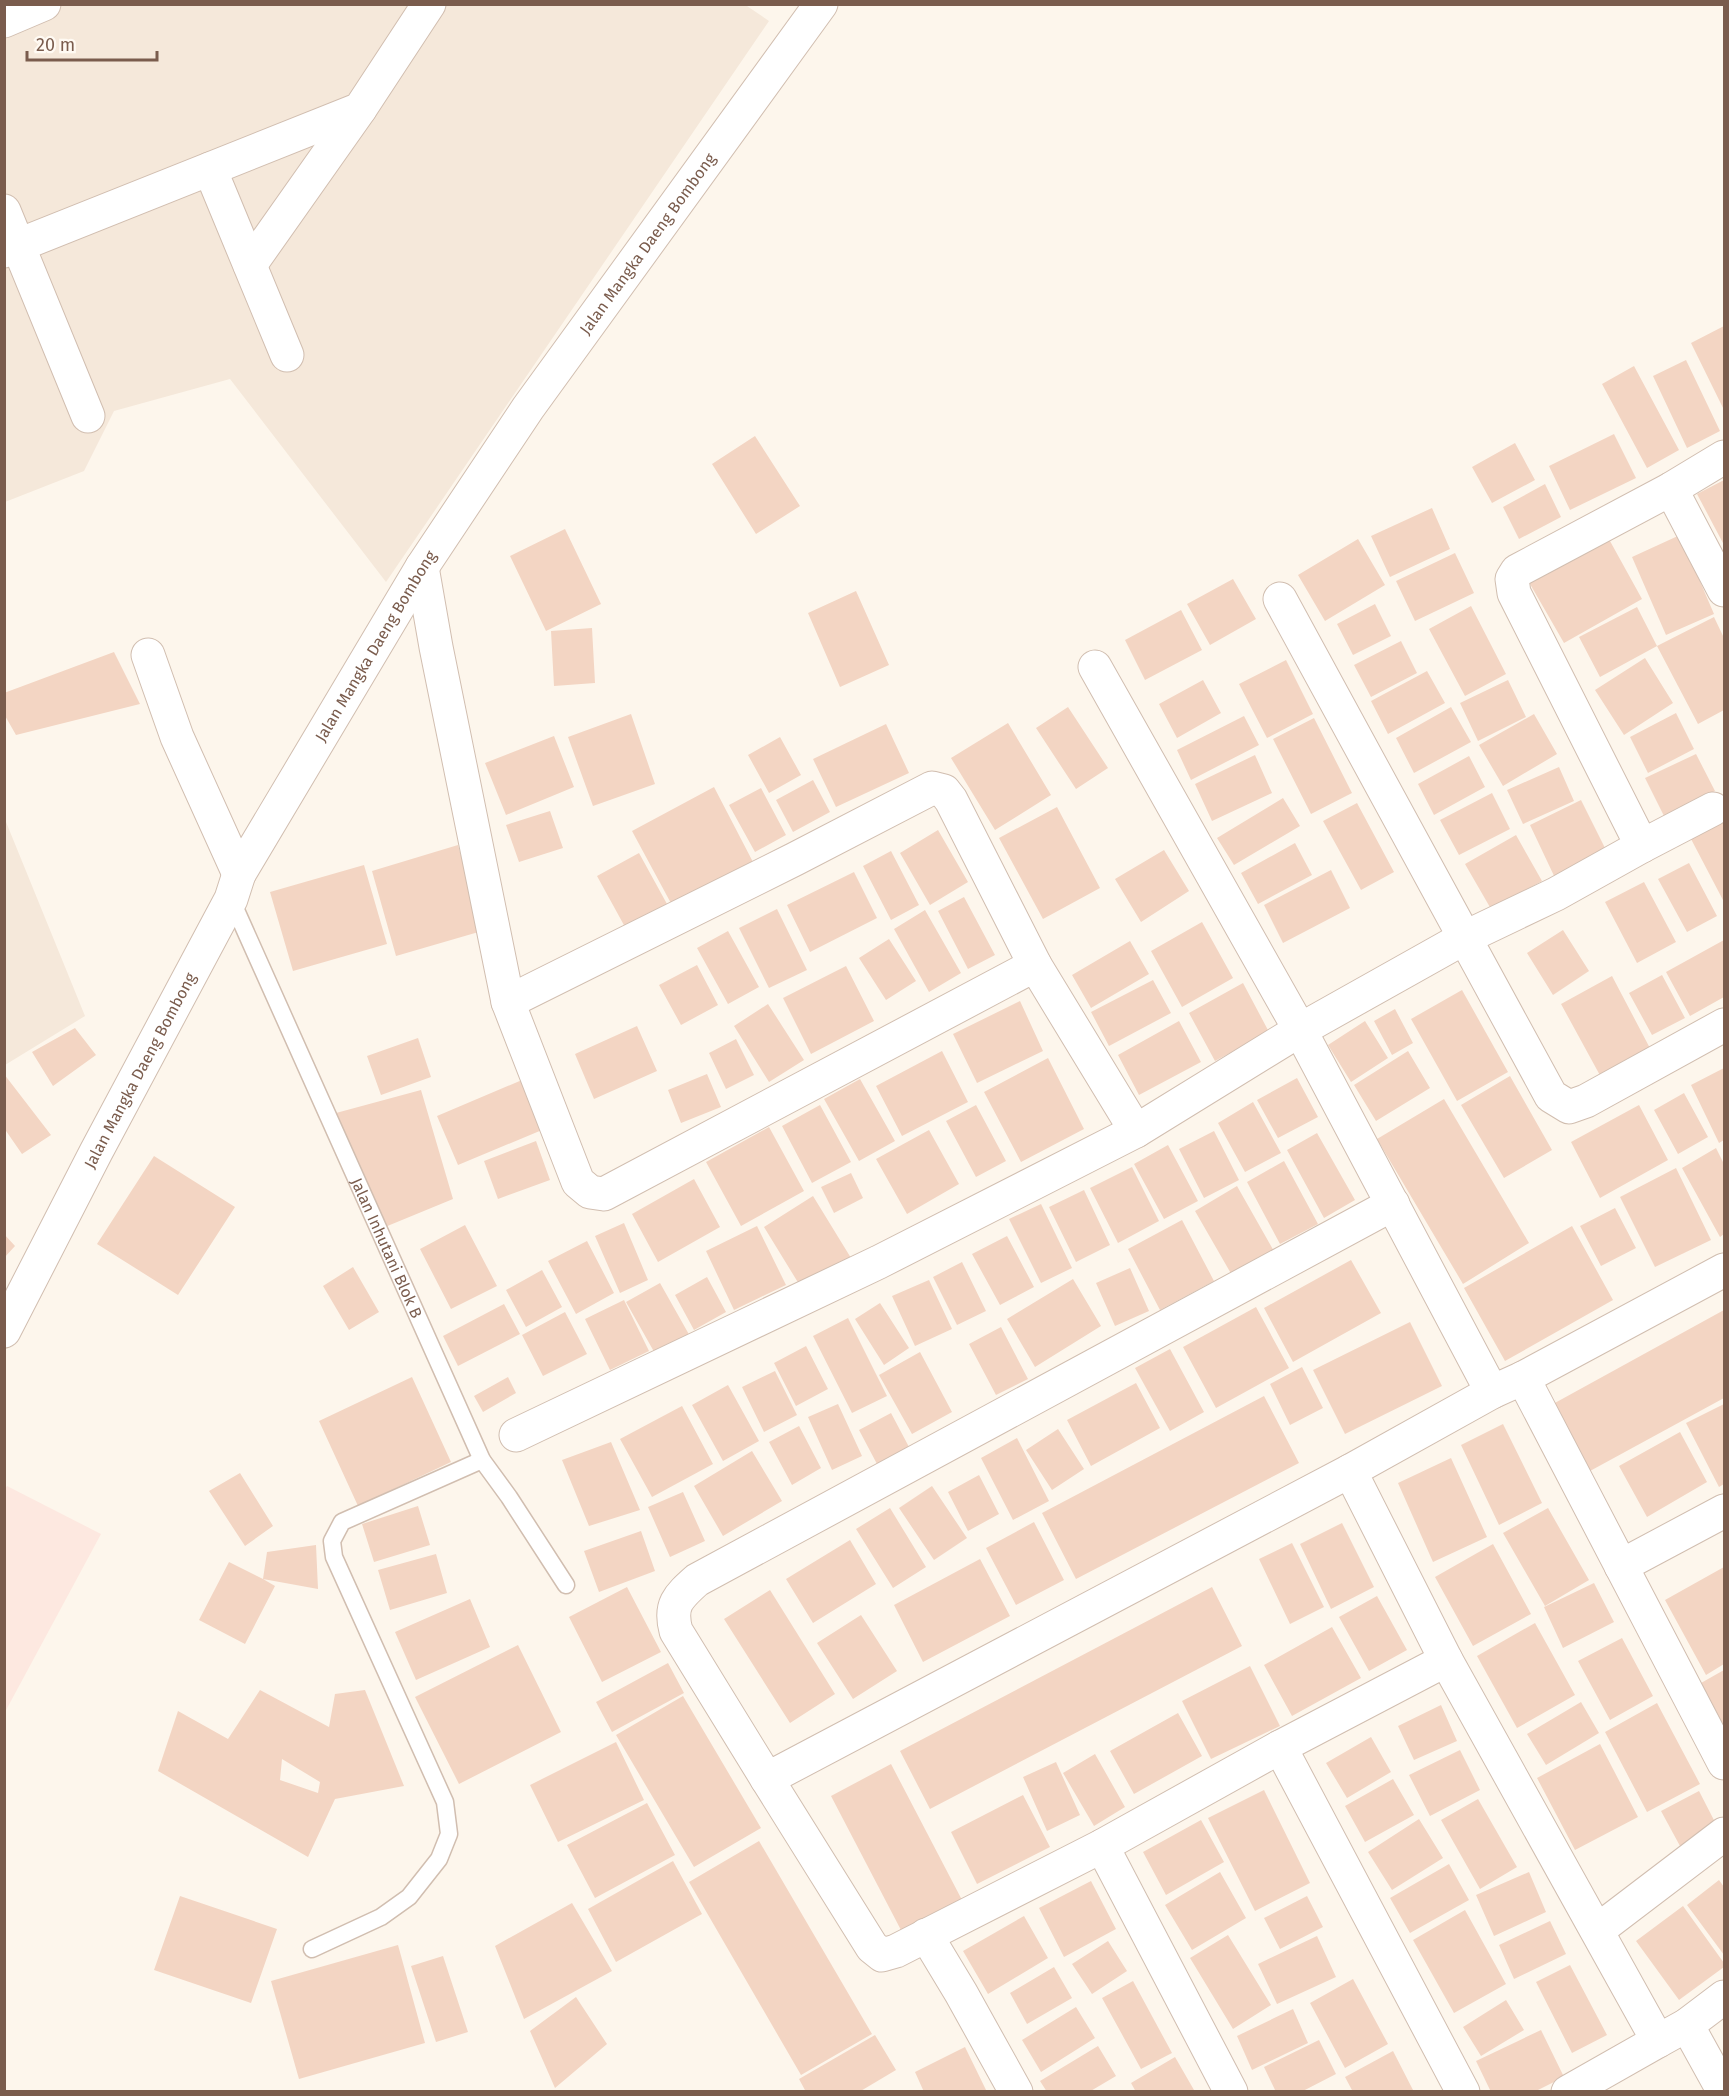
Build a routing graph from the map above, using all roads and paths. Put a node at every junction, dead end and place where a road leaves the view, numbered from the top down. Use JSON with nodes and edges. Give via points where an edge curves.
{"nodes":[{"id":1,"x":44,"y":4,"type":"edge"},
{"id":2,"x":429,"y":4,"type":"edge"},
{"id":3,"x":820,"y":4,"type":"edge"},
{"id":4,"x":4,"y":21,"type":"edge"},
{"id":5,"x":360,"y":109,"type":"junction"},
{"id":6,"x":210,"y":169,"type":"junction"},
{"id":7,"x":4,"y":211,"type":"edge"},
{"id":8,"x":11,"y":248,"type":"edge"},
{"id":9,"x":250,"y":265,"type":"junction"},
{"id":10,"x":287,"y":356,"type":"dead end"},
{"id":11,"x":88,"y":416,"type":"dead end"},
{"id":12,"x":1725,"y":457,"type":"edge"},
{"id":13,"x":1671,"y":489,"type":"junction"},
{"id":14,"x":422,"y":567,"type":"junction"},
{"id":15,"x":1725,"y":590,"type":"edge"},
{"id":16,"x":1280,"y":598,"type":"dead end"},
{"id":17,"x":148,"y":655,"type":"dead end"},
{"id":18,"x":1095,"y":667,"type":"dead end"},
{"id":19,"x":1713,"y":809,"type":"dead end"},
{"id":20,"x":1642,"y":846,"type":"junction"},
{"id":21,"x":235,"y":887,"type":"junction"},
{"id":22,"x":1464,"y":938,"type":"junction"},
{"id":23,"x":1035,"y":965,"type":"junction"},
{"id":24,"x":508,"y":1002,"type":"junction"},
{"id":25,"x":1725,"y":1025,"type":"edge"},
{"id":26,"x":1300,"y":1030,"type":"junction"},
{"id":27,"x":1136,"y":1131,"type":"junction"},
{"id":28,"x":1393,"y":1204,"type":"junction"},
{"id":29,"x":1725,"y":1270,"type":"edge"},
{"id":30,"x":4,"y":1331,"type":"edge"},
{"id":31,"x":1523,"y":1378,"type":"junction"},
{"id":32,"x":1492,"y":1392,"type":"junction"},
{"id":33,"x":516,"y":1435,"type":"dead end"},
{"id":34,"x":482,"y":1460,"type":"junction"},
{"id":35,"x":1350,"y":1471,"type":"junction"},
{"id":36,"x":1725,"y":1510,"type":"edge"},
{"id":37,"x":1621,"y":1566,"type":"junction"},
{"id":38,"x":566,"y":1585,"type":"dead end"},
{"id":39,"x":1446,"y":1660,"type":"junction"},
{"id":40,"x":1280,"y":1747,"type":"junction"},
{"id":41,"x":1725,"y":1763,"type":"edge"},
{"id":42,"x":767,"y":1779,"type":"junction"},
{"id":43,"x":1725,"y":1834,"type":"edge"},
{"id":44,"x":1102,"y":1846,"type":"junction"},
{"id":45,"x":1598,"y":1930,"type":"junction"},
{"id":46,"x":926,"y":1935,"type":"junction"},
{"id":47,"x":312,"y":1949,"type":"dead end"},
{"id":48,"x":1725,"y":1997,"type":"edge"},
{"id":49,"x":1687,"y":2025,"type":"junction"},
{"id":50,"x":1658,"y":2041,"type":"junction"},
{"id":51,"x":1016,"y":2091,"type":"edge"},
{"id":52,"x":1231,"y":2091,"type":"edge"},
{"id":53,"x":1463,"y":2091,"type":"edge"},
{"id":54,"x":1568,"y":2091,"type":"edge"},
{"id":55,"x":1724,"y":2091,"type":"edge"}],
"edges":[{"from":1,"to":4,"type":"street"},
{"from":2,"to":5,"type":"street"},
{"from":3,"to":14,"type":"street","name":"Jalan Mangka Daeng Bombong","via":[[528,408]]},
{"from":5,"to":6,"type":"street"},
{"from":5,"to":9,"type":"street"},
{"from":6,"to":8,"type":"street"},
{"from":6,"to":9,"type":"street"},
{"from":7,"to":8,"type":"street"},
{"from":8,"to":11,"type":"street"},
{"from":9,"to":10,"type":"street"},
{"from":12,"to":13,"type":"street"},
{"from":13,"to":15,"type":"street"},
{"from":13,"to":20,"type":"street","via":[[1517,571],[1512,579],[1514,593]]},
{"from":14,"to":21,"type":"street","name":"Jalan Mangka Daeng Bombong"},
{"from":14,"to":24,"type":"street"},
{"from":16,"to":22,"type":"street"},
{"from":17,"to":21,"type":"street"},
{"from":18,"to":26,"type":"street"},
{"from":19,"to":20,"type":"street"},
{"from":20,"to":22,"type":"street","via":[[1556,894]]},
{"from":21,"to":30,"type":"street","name":"Jalan Mangka Daeng Bombong"},
{"from":21,"to":34,"type":"lane","name":"Jalan Inhutani Blok B"},
{"from":22,"to":25,"type":"street","via":[[1551,1096],[1569,1107]]},
{"from":22,"to":26,"type":"street"},
{"from":23,"to":24,"type":"street","via":[[951,800],[944,791],[932,788]]},
{"from":23,"to":24,"type":"street","via":[[604,1194],[590,1192],[578,1182]]},
{"from":23,"to":27,"type":"street"},
{"from":26,"to":27,"type":"street"},
{"from":26,"to":28,"type":"street"},
{"from":27,"to":33,"type":"street","via":[[879,1262]]},
{"from":28,"to":32,"type":"street"},
{"from":28,"to":42,"type":"street","via":[[697,1580],[681,1594],[673,1608],[676,1631]]},
{"from":29,"to":31,"type":"street"},
{"from":31,"to":32,"type":"street"},
{"from":31,"to":37,"type":"street"},
{"from":32,"to":35,"type":"street"},
{"from":34,"to":38,"type":"lane","name":"Jalan Inhutani Blok B"},
{"from":34,"to":47,"type":"lane","via":[[342,1522],[332,1540],[334,1557],[445,1802],[449,1834],[439,1859],[409,1897],[381,1917]]},
{"from":35,"to":39,"type":"street"},
{"from":35,"to":42,"type":"street"},
{"from":36,"to":37,"type":"street"},
{"from":37,"to":41,"type":"street"},
{"from":39,"to":40,"type":"street"},
{"from":39,"to":45,"type":"street"},
{"from":40,"to":44,"type":"street"},
{"from":40,"to":53,"type":"street"},
{"from":42,"to":46,"type":"street","via":[[872,1947],[882,1955]]},
{"from":43,"to":45,"type":"street"},
{"from":44,"to":46,"type":"street"},
{"from":44,"to":52,"type":"street"},
{"from":45,"to":50,"type":"street"},
{"from":46,"to":51,"type":"street"},
{"from":48,"to":49,"type":"street"},
{"from":49,"to":50,"type":"street"},
{"from":49,"to":55,"type":"street"},
{"from":50,"to":54,"type":"street"}]}
